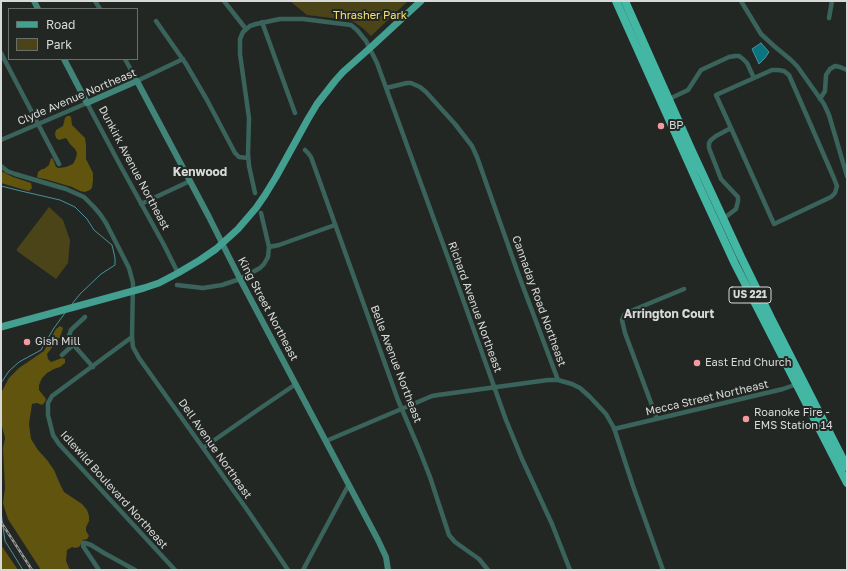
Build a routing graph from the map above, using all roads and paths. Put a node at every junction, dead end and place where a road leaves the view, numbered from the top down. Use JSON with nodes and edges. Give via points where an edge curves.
{"nodes":[{"id":1,"x":224,"y":1,"type":"edge"},
{"id":2,"x":421,"y":1,"type":"edge"},
{"id":3,"x":616,"y":1,"type":"edge"},
{"id":4,"x":625,"y":1,"type":"edge"},
{"id":5,"x":741,"y":1,"type":"edge"},
{"id":6,"x":832,"y":1,"type":"edge"},
{"id":7,"x":829,"y":18,"type":"dead end"},
{"id":8,"x":156,"y":21,"type":"dead end"},
{"id":9,"x":262,"y":22,"type":"junction"},
{"id":10,"x":246,"y":29,"type":"junction"},
{"id":11,"x":370,"y":48,"type":"junction"},
{"id":12,"x":1,"y":53,"type":"edge"},
{"id":13,"x":183,"y":59,"type":"junction"},
{"id":14,"x":65,"y":60,"type":"edge"},
{"id":15,"x":126,"y":60,"type":"edge"},
{"id":16,"x":847,"y":70,"type":"edge"},
{"id":17,"x":754,"y":78,"type":"junction"},
{"id":18,"x":137,"y":81,"type":"junction"},
{"id":19,"x":386,"y":88,"type":"junction"},
{"id":20,"x":820,"y":99,"type":"junction"},
{"id":21,"x":666,"y":101,"type":"junction"},
{"id":22,"x":87,"y":103,"type":"junction"},
{"id":23,"x":295,"y":114,"type":"dead end"},
{"id":24,"x":38,"y":124,"type":"junction"},
{"id":25,"x":731,"y":128,"type":"junction"},
{"id":26,"x":1,"y":140,"type":"edge"},
{"id":27,"x":305,"y":150,"type":"dead end"},
{"id":28,"x":248,"y":158,"type":"junction"},
{"id":29,"x":59,"y":164,"type":"dead end"},
{"id":30,"x":1,"y":166,"type":"edge"},
{"id":31,"x":847,"y":176,"type":"edge"},
{"id":32,"x":190,"y":182,"type":"junction"},
{"id":33,"x":255,"y":193,"type":"dead end"},
{"id":34,"x":141,"y":204,"type":"junction"},
{"id":35,"x":261,"y":213,"type":"dead end"},
{"id":36,"x":720,"y":221,"type":"junction"},
{"id":37,"x":335,"y":225,"type":"junction"},
{"id":38,"x":222,"y":243,"type":"junction"},
{"id":39,"x":269,"y":247,"type":"junction"},
{"id":40,"x":178,"y":273,"type":"junction"},
{"id":41,"x":240,"y":279,"type":"junction"},
{"id":42,"x":177,"y":285,"type":"dead end"},
{"id":43,"x":684,"y":289,"type":"dead end"},
{"id":44,"x":133,"y":292,"type":"junction"},
{"id":45,"x":84,"y":317,"type":"dead end"},
{"id":46,"x":1,"y":327,"type":"edge"},
{"id":47,"x":132,"y":337,"type":"junction"},
{"id":48,"x":73,"y":345,"type":"junction"},
{"id":49,"x":62,"y":355,"type":"dead end"},
{"id":50,"x":92,"y":367,"type":"junction"},
{"id":51,"x":558,"y":380,"type":"junction"},
{"id":52,"x":799,"y":382,"type":"junction"},
{"id":53,"x":296,"y":384,"type":"junction"},
{"id":54,"x":494,"y":388,"type":"junction"},
{"id":55,"x":402,"y":409,"type":"junction"},
{"id":56,"x":657,"y":419,"type":"junction"},
{"id":57,"x":614,"y":429,"type":"junction"},
{"id":58,"x":326,"y":441,"type":"junction"},
{"id":59,"x":203,"y":448,"type":"junction"},
{"id":60,"x":847,"y":466,"type":"edge"},
{"id":61,"x":846,"y":478,"type":"edge"},
{"id":62,"x":349,"y":484,"type":"junction"},
{"id":63,"x":99,"y":570,"type":"edge"},
{"id":64,"x":135,"y":570,"type":"edge"},
{"id":65,"x":175,"y":570,"type":"edge"},
{"id":66,"x":288,"y":570,"type":"edge"},
{"id":67,"x":303,"y":570,"type":"edge"},
{"id":68,"x":388,"y":570,"type":"edge"},
{"id":69,"x":488,"y":570,"type":"edge"},
{"id":70,"x":570,"y":570,"type":"edge"},
{"id":71,"x":663,"y":570,"type":"edge"}],
"edges":[{"from":1,"to":10,"type":"street"},
{"from":2,"to":11,"type":"main road"},
{"from":3,"to":21,"type":"highway","number":"US 221"},
{"from":4,"to":21,"type":"highway","number":"US 221"},
{"from":5,"to":20,"type":"street","via":[[761,34],[791,60]]},
{"from":6,"to":7,"type":"street"},
{"from":8,"to":13,"type":"street"},
{"from":9,"to":10,"type":"street","name":"Richard Avenue Northeast"},
{"from":9,"to":11,"type":"street","name":"Richard Avenue Northeast","via":[[291,18],[343,24],[356,30]]},
{"from":9,"to":23,"type":"street"},
{"from":10,"to":28,"type":"street","via":[[241,36],[240,48],[249,118]]},
{"from":11,"to":19,"type":"street","name":"Richard Avenue Northeast"},
{"from":11,"to":38,"type":"main road","via":[[343,72],[325,94],[265,195],[248,218]]},
{"from":12,"to":24,"type":"street"},
{"from":13,"to":18,"type":"street","name":"Clyde Avenue Northeast"},
{"from":13,"to":28,"type":"street","via":[[235,153]]},
{"from":14,"to":22,"type":"street","name":"Dunkirk Avenue Northeast"},
{"from":15,"to":18,"type":"street","name":"King Street Northeast"},
{"from":16,"to":20,"type":"street","via":[[835,66],[830,69],[826,75],[825,91]]},
{"from":17,"to":21,"type":"street","via":[[743,58],[729,57],[701,70],[688,90]]},
{"from":17,"to":25,"type":"street","via":[[716,95]]},
{"from":17,"to":25,"type":"street","via":[[772,70],[784,71],[789,75],[834,176],[834,193],[831,197],[774,224]]},
{"from":18,"to":22,"type":"street","name":"Clyde Avenue Northeast"},
{"from":18,"to":32,"type":"street","name":"King Street Northeast"},
{"from":19,"to":51,"type":"street","name":"Cannaday Road Northeast","via":[[407,83],[420,87],[472,146]]},
{"from":19,"to":54,"type":"street","name":"Richard Avenue Northeast"},
{"from":20,"to":31,"type":"street","via":[[829,115]]},
{"from":21,"to":36,"type":"highway","number":"US 221"},
{"from":22,"to":24,"type":"street","name":"Clyde Avenue Northeast"},
{"from":22,"to":34,"type":"street","name":"Dunkirk Avenue Northeast"},
{"from":24,"to":26,"type":"street","name":"Clyde Avenue Northeast"},
{"from":24,"to":29,"type":"street"},
{"from":25,"to":36,"type":"street","via":[[716,136],[709,144],[721,179],[738,196],[736,209]]},
{"from":27,"to":37,"type":"street","name":"Belle Avenue Northeast","via":[[311,157]]},
{"from":28,"to":33,"type":"street"},
{"from":30,"to":44,"type":"street","via":[[15,174],[74,192],[89,201],[106,224],[129,268]]},
{"from":32,"to":34,"type":"street"},
{"from":32,"to":38,"type":"street","name":"King Street Northeast"},
{"from":34,"to":40,"type":"street","name":"Dunkirk Avenue Northeast"},
{"from":35,"to":39,"type":"street"},
{"from":36,"to":52,"type":"highway","number":"US 221","via":[[757,308]]},
{"from":37,"to":39,"type":"street"},
{"from":37,"to":55,"type":"street","name":"Belle Avenue Northeast"},
{"from":38,"to":40,"type":"main road"},
{"from":38,"to":41,"type":"street","name":"King Street Northeast"},
{"from":39,"to":41,"type":"street","via":[[264,264]]},
{"from":40,"to":44,"type":"main road"},
{"from":41,"to":42,"type":"street","via":[[210,288]]},
{"from":41,"to":53,"type":"street","name":"King Street Northeast"},
{"from":43,"to":56,"type":"street","via":[[626,313],[622,320]]},
{"from":44,"to":46,"type":"main road"},
{"from":44,"to":47,"type":"street"},
{"from":45,"to":48,"type":"street","via":[[70,333],[69,339]]},
{"from":47,"to":50,"type":"street","name":"Idlewild Boulevard Northeast"},
{"from":47,"to":59,"type":"street","name":"Dell Avenue Northeast","via":[[135,352]]},
{"from":48,"to":49,"type":"street"},
{"from":48,"to":50,"type":"street"},
{"from":50,"to":65,"type":"street","name":"Idlewild Boulevard Northeast","via":[[50,399],[48,415],[53,435]]},
{"from":51,"to":54,"type":"street"},
{"from":51,"to":57,"type":"street","name":"Cannaday Road Northeast","via":[[572,384],[586,393],[606,414]]},
{"from":52,"to":56,"type":"street","name":"Mecca Street Northeast","via":[[783,389]]},
{"from":52,"to":60,"type":"highway","number":"US 221"},
{"from":52,"to":61,"type":"highway","number":"US 221"},
{"from":53,"to":58,"type":"street","name":"King Street Northeast"},
{"from":53,"to":59,"type":"street"},
{"from":54,"to":55,"type":"street","via":[[432,396]]},
{"from":54,"to":70,"type":"street","name":"Richard Avenue Northeast"},
{"from":55,"to":58,"type":"street"},
{"from":55,"to":69,"type":"street","name":"Belle Avenue Northeast","via":[[422,456],[449,535],[480,559]]},
{"from":56,"to":57,"type":"street","name":"Mecca Street Northeast"},
{"from":57,"to":71,"type":"street","name":"Cannaday Road Northeast"},
{"from":58,"to":62,"type":"street","name":"King Street Northeast"},
{"from":59,"to":66,"type":"street","name":"Dell Avenue Northeast"},
{"from":62,"to":67,"type":"street"},
{"from":62,"to":68,"type":"street","name":"King Street Northeast","via":[[383,550]]},
{"from":63,"to":64,"type":"street","via":[[85,549],[85,542]]}]}
